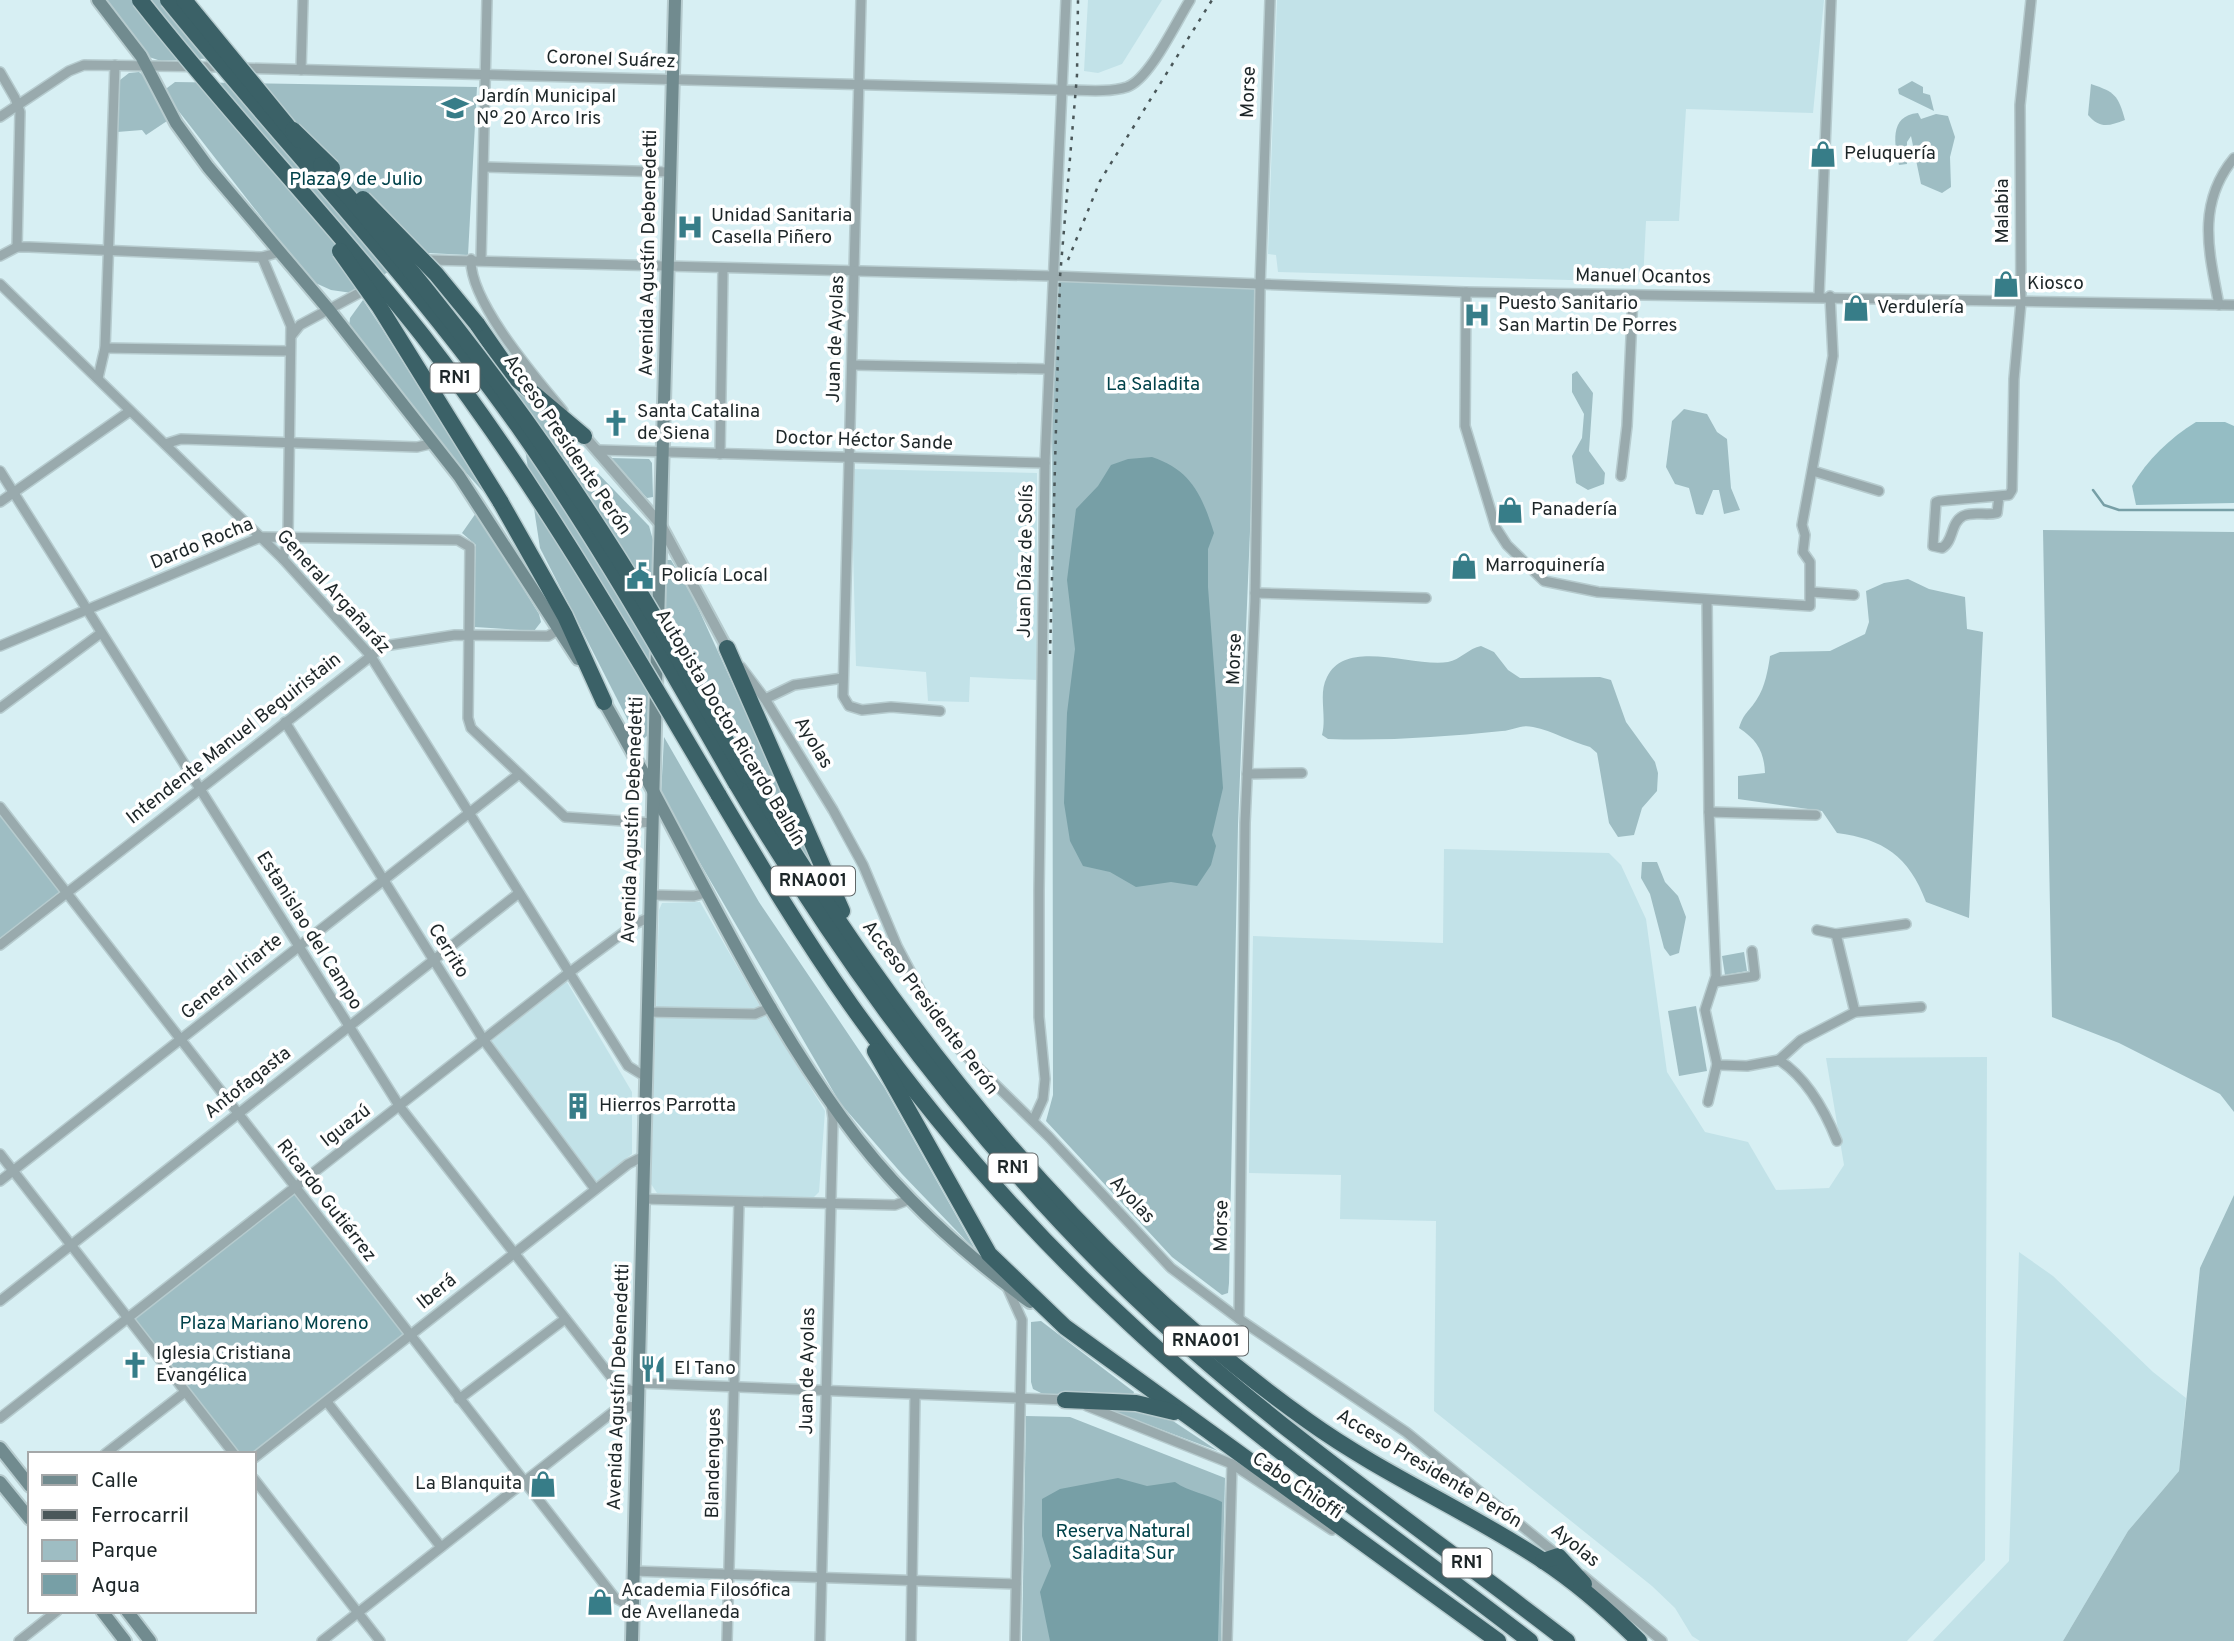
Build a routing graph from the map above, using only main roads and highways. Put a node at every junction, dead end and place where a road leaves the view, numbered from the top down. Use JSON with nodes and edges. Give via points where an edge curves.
{"nodes":[{"id":1,"x":98,"y":0,"type":"edge"},
{"id":2,"x":140,"y":0,"type":"edge"},
{"id":3,"x":168,"y":0,"type":"edge"},
{"id":4,"x":184,"y":0,"type":"edge"},
{"id":5,"x":675,"y":0,"type":"edge"},
{"id":6,"x":280,"y":117,"type":"junction"},
{"id":7,"x":284,"y":172,"type":"junction"},
{"id":8,"x":584,"y":436,"type":"road end"},
{"id":9,"x":727,"y":648,"type":"road end"},
{"id":10,"x":604,"y":702,"type":"junction"},
{"id":11,"x":741,"y":779,"type":"junction"},
{"id":12,"x":654,"y":792,"type":"junction"},
{"id":13,"x":882,"y":983,"type":"junction"},
{"id":14,"x":849,"y":1003,"type":"junction"},
{"id":15,"x":1065,"y":1327,"type":"junction"},
{"id":16,"x":1065,"y":1400,"type":"road end"},
{"id":17,"x":1185,"y":1416,"type":"junction"},
{"id":18,"x":0,"y":1448,"type":"edge"},
{"id":19,"x":0,"y":1482,"type":"edge"},
{"id":20,"x":28,"y":1483,"type":"edge"},
{"id":21,"x":28,"y":1517,"type":"edge"},
{"id":22,"x":104,"y":1613,"type":"edge"},
{"id":23,"x":129,"y":1613,"type":"edge"},
{"id":24,"x":125,"y":1641,"type":"edge"},
{"id":25,"x":150,"y":1641,"type":"edge"},
{"id":26,"x":632,"y":1641,"type":"edge"},
{"id":27,"x":1498,"y":1641,"type":"edge"},
{"id":28,"x":1530,"y":1641,"type":"edge"},
{"id":29,"x":1567,"y":1641,"type":"edge"},
{"id":30,"x":1639,"y":1641,"type":"edge"}],
"edges":[{"from":1,"to":10,"type":"main road","via":[[146,64],[185,136],[434,443]]},
{"from":2,"to":7,"type":"highway","number":"RN1","bridge":true},
{"from":3,"to":11,"type":"highway","name":"Autopista Doctor Ricardo Balbín","number":"RN1","bridge":true,"via":[[398,272],[510,416],[595,542]]},
{"from":4,"to":6,"type":"highway","name":"Acceso Presidente Perón","number":"RNA001","bridge":true},
{"from":5,"to":12,"type":"main road","name":"Avenida Agustín Debenedetti"},
{"from":6,"to":8,"type":"highway","bridge":true,"via":[[391,226],[477,324],[513,376]]},
{"from":6,"to":11,"type":"highway","name":"Acceso Presidente Perón","number":"RNA001","bridge":true,"via":[[420,279],[515,402],[614,550]]},
{"from":7,"to":10,"type":"highway","bridge":true,"via":[[379,306],[500,501],[565,616]]},
{"from":7,"to":14,"type":"highway","number":"RN1","bridge":true,"via":[[422,335],[499,439],[583,565],[789,912]]},
{"from":9,"to":13,"type":"highway","via":[[836,898]]},
{"from":10,"to":12,"type":"main road"},
{"from":11,"to":13,"type":"highway","name":"Acceso Presidente Perón","number":"RNA001"},
{"from":11,"to":29,"type":"highway","name":"Autopista Doctor Ricardo Balbín","number":"RN1","via":[[812,905],[926,1064],[1084,1246],[1228,1380]]},
{"from":12,"to":15,"type":"main road","via":[[706,893],[831,1102],[911,1199],[1005,1283]]},
{"from":12,"to":26,"type":"main road","name":"Avenida Agustín Debenedetti"},
{"from":13,"to":30,"type":"highway","name":"Acceso Presidente Perón","number":"RNA001","via":[[962,1088],[1059,1200],[1211,1345],[1350,1450],[1551,1558]]},
{"from":14,"to":15,"type":"highway","via":[[989,1254]]},
{"from":14,"to":28,"type":"highway","number":"RN1","via":[[986,1175],[1130,1324],[1254,1433]]},
{"from":15,"to":17,"type":"highway"},
{"from":16,"to":17,"type":"highway","via":[[1147,1404]]},
{"from":17,"to":27,"type":"highway"},
{"from":18,"to":20,"type":"main road"},
{"from":19,"to":21,"type":"main road"},
{"from":22,"to":24,"type":"main road"},
{"from":23,"to":25,"type":"main road"}]}
